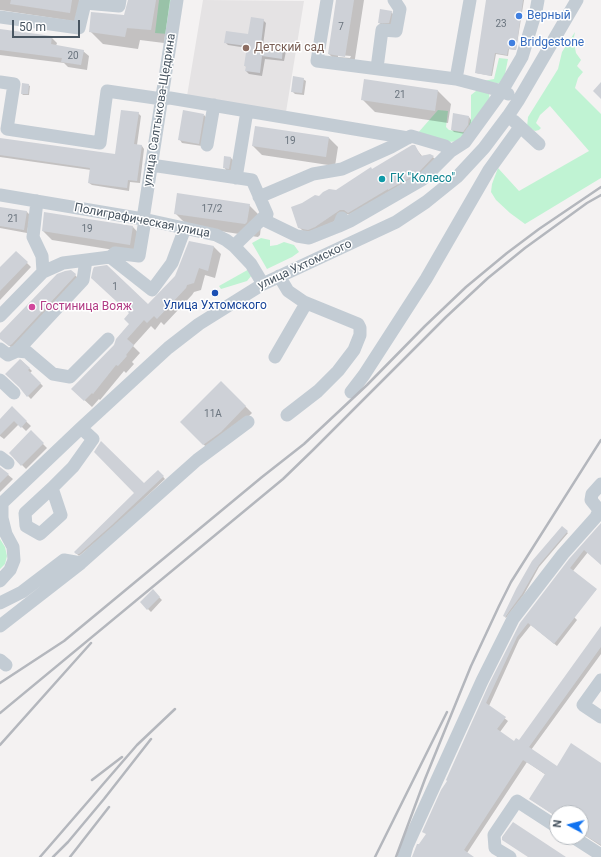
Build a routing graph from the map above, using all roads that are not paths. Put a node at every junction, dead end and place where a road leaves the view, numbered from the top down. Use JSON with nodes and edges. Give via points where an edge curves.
{"nodes":[{"id":1,"x":120,"y":0,"type":"edge"},
{"id":2,"x":177,"y":0,"type":"edge"},
{"id":3,"x":327,"y":0,"type":"edge"},
{"id":4,"x":394,"y":0,"type":"edge"},
{"id":5,"x":470,"y":0,"type":"edge"},
{"id":6,"x":538,"y":0,"type":"edge"},
{"id":7,"x":577,"y":0,"type":"edge"},
{"id":8,"x":0,"y":17,"type":"edge"},
{"id":9,"x":377,"y":68,"type":"junction"},
{"id":10,"x":456,"y":79,"type":"junction"},
{"id":11,"x":0,"y":82,"type":"edge"},
{"id":12,"x":502,"y":91,"type":"junction"},
{"id":13,"x":162,"y":99,"type":"junction"},
{"id":14,"x":518,"y":101,"type":"junction"},
{"id":15,"x":214,"y":105,"type":"junction"},
{"id":16,"x":247,"y":111,"type":"junction"},
{"id":17,"x":508,"y":116,"type":"junction"},
{"id":18,"x":520,"y":127,"type":"junction"},
{"id":19,"x":408,"y":138,"type":"junction"},
{"id":20,"x":539,"y":144,"type":"dead end"},
{"id":21,"x":208,"y":146,"type":"dead end"},
{"id":22,"x":451,"y":151,"type":"junction"},
{"id":23,"x":151,"y":165,"type":"junction"},
{"id":24,"x":236,"y":178,"type":"junction"},
{"id":25,"x":0,"y":195,"type":"edge"},
{"id":26,"x":259,"y":197,"type":"junction"},
{"id":27,"x":37,"y":201,"type":"junction"},
{"id":28,"x":262,"y":219,"type":"junction"},
{"id":29,"x":144,"y":220,"type":"junction"},
{"id":30,"x":185,"y":228,"type":"junction"},
{"id":31,"x":234,"y":246,"type":"junction"},
{"id":32,"x":110,"y":257,"type":"junction"},
{"id":33,"x":86,"y":260,"type":"junction"},
{"id":34,"x":43,"y":272,"type":"junction"},
{"id":35,"x":279,"y":276,"type":"junction"},
{"id":36,"x":263,"y":284,"type":"junction"},
{"id":37,"x":304,"y":302,"type":"junction"},
{"id":38,"x":0,"y":316,"type":"edge"},
{"id":39,"x":108,"y":339,"type":"dead end"},
{"id":40,"x":0,"y":349,"type":"edge"},
{"id":41,"x":17,"y":351,"type":"junction"},
{"id":42,"x":275,"y":357,"type":"dead end"},
{"id":43,"x":0,"y":380,"type":"edge"},
{"id":44,"x":351,"y":392,"type":"dead end"},
{"id":45,"x":14,"y":393,"type":"dead end"},
{"id":46,"x":286,"y":415,"type":"dead end"},
{"id":47,"x":248,"y":422,"type":"dead end"},
{"id":48,"x":81,"y":428,"type":"junction"},
{"id":49,"x":601,"y":484,"type":"edge"},
{"id":50,"x":52,"y":488,"type":"dead end"},
{"id":51,"x":1,"y":504,"type":"edge"},
{"id":52,"x":80,"y":563,"type":"junction"},
{"id":53,"x":0,"y":581,"type":"edge"},
{"id":54,"x":0,"y":603,"type":"edge"},
{"id":55,"x":0,"y":626,"type":"edge"},
{"id":56,"x":601,"y":680,"type":"edge"},
{"id":57,"x":601,"y":717,"type":"edge"},
{"id":58,"x":549,"y":822,"type":"edge"},
{"id":59,"x":584,"y":845,"type":"edge"},
{"id":60,"x":598,"y":855,"type":"edge"},
{"id":61,"x":404,"y":857,"type":"edge"},
{"id":62,"x":510,"y":857,"type":"edge"}],
"edges":[{"from":1,"to":8,"type":"street","via":[[119,6],[85,3],[79,28]]},
{"from":2,"to":13,"type":"street","name":"улица Салтыкова-Щедрина"},
{"from":3,"to":9,"type":"street","via":[[317,61]]},
{"from":4,"to":9,"type":"street","via":[[400,9],[396,31],[382,30]]},
{"from":5,"to":10,"type":"street"},
{"from":6,"to":12,"type":"street","via":[[522,57]]},
{"from":7,"to":14,"type":"street","name":"улица Ухтомского"},
{"from":9,"to":10,"type":"street"},
{"from":10,"to":12,"type":"street"},
{"from":11,"to":13,"type":"street","via":[[14,84],[7,129],[100,143],[107,91]]},
{"from":12,"to":14,"type":"street"},
{"from":12,"to":22,"type":"street","via":[[465,142]]},
{"from":13,"to":15,"type":"street"},
{"from":13,"to":23,"type":"street","name":"улица Салтыкова-Щедрина"},
{"from":14,"to":17,"type":"street","name":"улица Ухтомского"},
{"from":15,"to":16,"type":"street"},
{"from":15,"to":21,"type":"street"},
{"from":16,"to":19,"type":"street"},
{"from":16,"to":24,"type":"street"},
{"from":17,"to":18,"type":"street"},
{"from":17,"to":35,"type":"street","name":"улица Ухтомского","via":[[484,148],[457,177],[426,202],[396,222]]},
{"from":18,"to":20,"type":"street"},
{"from":18,"to":44,"type":"street","via":[[489,170],[426,279]]},
{"from":19,"to":22,"type":"street","via":[[411,136],[445,146]]},
{"from":19,"to":26,"type":"street","via":[[342,169],[313,174]]},
{"from":22,"to":28,"type":"street","via":[[423,179],[350,221],[341,221],[309,238],[297,236]]},
{"from":23,"to":24,"type":"street"},
{"from":23,"to":29,"type":"street","name":"улица Салтыкова-Щедрина"},
{"from":24,"to":26,"type":"street","via":[[252,180]]},
{"from":25,"to":27,"type":"street","name":"Полиграфическая улица"},
{"from":26,"to":28,"type":"street","via":[[267,214]]},
{"from":27,"to":29,"type":"street","name":"Полиграфическая улица"},
{"from":27,"to":34,"type":"street","via":[[33,237],[42,256]]},
{"from":28,"to":31,"type":"street"},
{"from":29,"to":30,"type":"street","name":"Полиграфическая улица"},
{"from":29,"to":32,"type":"street","name":"улица Салтыкова-Щедрина","via":[[139,256],[115,253]]},
{"from":30,"to":31,"type":"street","name":"Полиграфическая улица","via":[[216,236]]},
{"from":30,"to":32,"type":"street","via":[[172,263],[152,290]]},
{"from":31,"to":36,"type":"street","name":"Полиграфическая улица","via":[[251,264]]},
{"from":32,"to":33,"type":"street"},
{"from":33,"to":34,"type":"street","via":[[63,263]]},
{"from":33,"to":41,"type":"street","via":[[83,280]]},
{"from":34,"to":38,"type":"street"},
{"from":35,"to":36,"type":"street","name":"улица Ухтомского"},
{"from":35,"to":37,"type":"street","via":[[288,291]]},
{"from":36,"to":48,"type":"street","name":"улица Ухтомского","via":[[183,336]]},
{"from":37,"to":42,"type":"street","via":[[304,307]]},
{"from":37,"to":46,"type":"street","via":[[358,324],[360,335],[354,350],[338,371],[318,391]]},
{"from":39,"to":41,"type":"street","via":[[70,377],[53,374],[27,352]]},
{"from":40,"to":41,"type":"street","via":[[8,355]]},
{"from":43,"to":45,"type":"street"},
{"from":47,"to":52,"type":"street","via":[[197,460]]},
{"from":48,"to":50,"type":"street","via":[[93,439],[73,467]]},
{"from":48,"to":51,"type":"street","name":"улица Ухтомского"},
{"from":49,"to":61,"type":"street","via":[[592,494],[591,500],[599,510],[596,517],[563,554],[514,619],[482,681]]},
{"from":51,"to":53,"type":"street","via":[[2,518],[13,547],[14,560],[10,570]]},
{"from":52,"to":54,"type":"street","via":[[64,560],[22,592]]},
{"from":52,"to":55,"type":"street"},
{"from":56,"to":57,"type":"street","via":[[583,705]]},
{"from":58,"to":62,"type":"street","via":[[517,801],[494,835],[495,848]]},
{"from":59,"to":60,"type":"street"}]}
